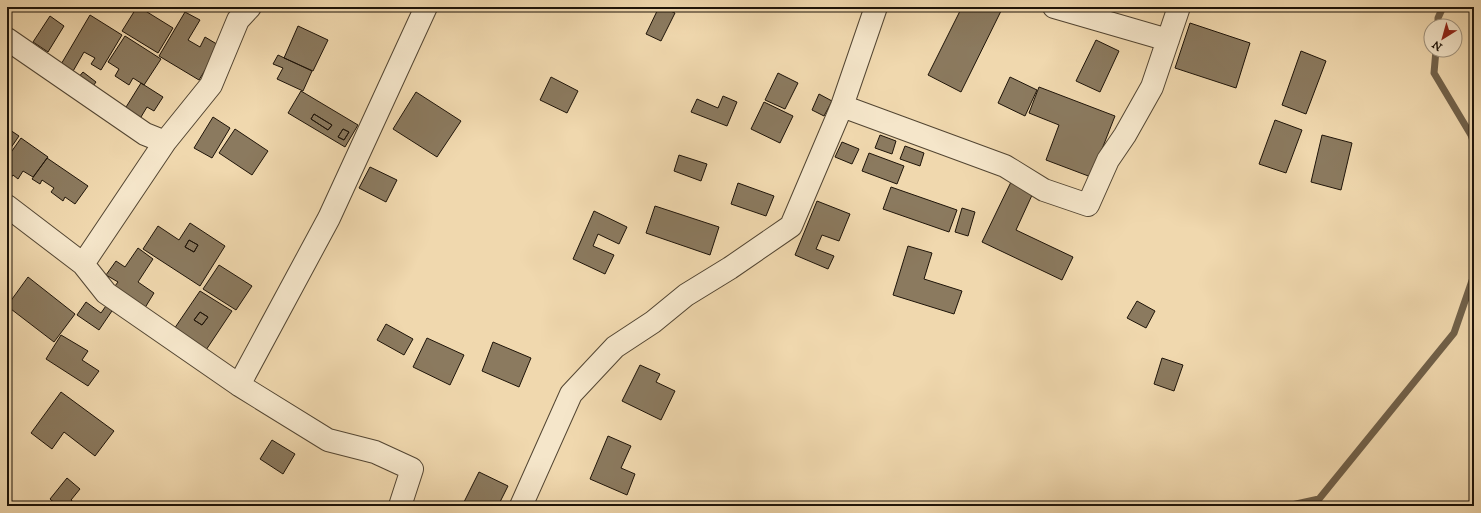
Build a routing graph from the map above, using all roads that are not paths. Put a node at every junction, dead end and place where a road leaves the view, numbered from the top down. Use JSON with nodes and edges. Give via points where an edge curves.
{"nodes":[{"id":1,"x":250,"y":7,"type":"edge"},
{"id":2,"x":426,"y":7,"type":"edge"},
{"id":3,"x":876,"y":7,"type":"edge"},
{"id":4,"x":1054,"y":7,"type":"edge"},
{"id":5,"x":1179,"y":7,"type":"edge"},
{"id":6,"x":7,"y":39,"type":"edge"},
{"id":7,"x":1168,"y":40,"type":"junction"},
{"id":8,"x":842,"y":106,"type":"junction"},
{"id":9,"x":165,"y":142,"type":"junction"},
{"id":10,"x":7,"y":206,"type":"edge"},
{"id":11,"x":83,"y":264,"type":"junction"},
{"id":12,"x":239,"y":385,"type":"junction"},
{"id":13,"x":400,"y":506,"type":"edge"},
{"id":14,"x":521,"y":506,"type":"edge"}],
"edges":[{"from":1,"to":9,"type":"street","via":[[238,20],[211,85]]},
{"from":2,"to":12,"type":"street","via":[[328,218]]},
{"from":3,"to":8,"type":"street"},
{"from":4,"to":7,"type":"street"},
{"from":5,"to":7,"type":"street"},
{"from":6,"to":9,"type":"street","via":[[145,134]]},
{"from":7,"to":8,"type":"street","via":[[1152,87],[1108,160],[1088,205],[1044,190],[1004,166]]},
{"from":8,"to":14,"type":"street","via":[[791,226],[686,295],[653,322],[615,347],[571,394]]},
{"from":9,"to":11,"type":"street"},
{"from":10,"to":11,"type":"street"},
{"from":11,"to":12,"type":"street","via":[[106,293]]},
{"from":12,"to":13,"type":"street","via":[[328,440],[375,452],[412,469]]}]}
